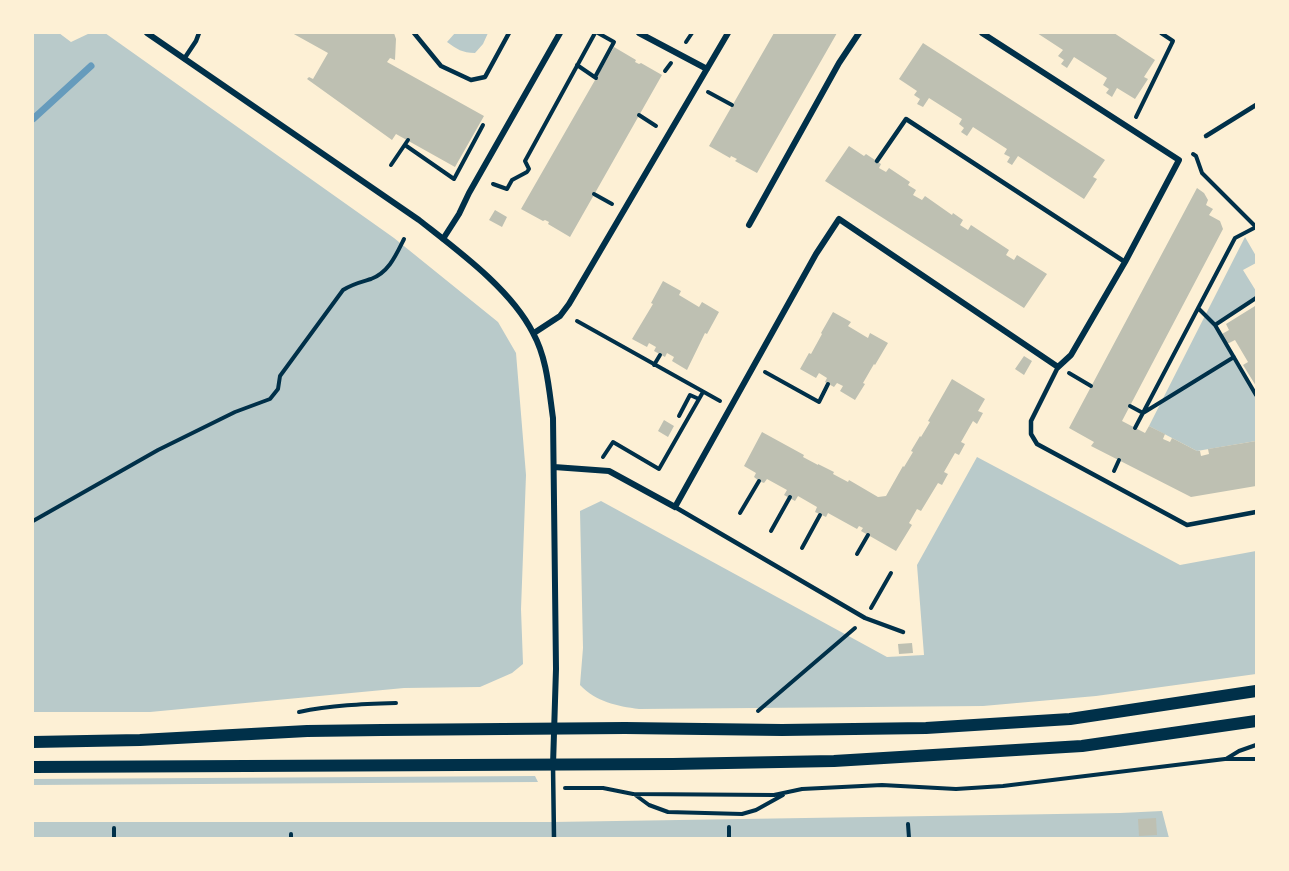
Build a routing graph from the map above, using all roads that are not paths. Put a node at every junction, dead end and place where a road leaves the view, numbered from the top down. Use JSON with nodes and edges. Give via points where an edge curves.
{"nodes":[{"id":1,"x":147,"y":33,"type":"edge"},
{"id":2,"x":199,"y":33,"type":"edge"},
{"id":3,"x":414,"y":33,"type":"edge"},
{"id":4,"x":509,"y":33,"type":"edge"},
{"id":5,"x":560,"y":33,"type":"edge"},
{"id":6,"x":639,"y":33,"type":"edge"},
{"id":7,"x":728,"y":33,"type":"edge"},
{"id":8,"x":860,"y":33,"type":"edge"},
{"id":9,"x":982,"y":33,"type":"edge"},
{"id":10,"x":183,"y":59,"type":"junction"},
{"id":11,"x":707,"y":69,"type":"junction"},
{"id":12,"x":1256,"y":105,"type":"edge"},
{"id":13,"x":1206,"y":136,"type":"dead end"},
{"id":14,"x":877,"y":161,"type":"dead end"},
{"id":15,"x":749,"y":225,"type":"dead end"},
{"id":16,"x":443,"y":239,"type":"junction"},
{"id":17,"x":1125,"y":262,"type":"junction"},
{"id":18,"x":534,"y":333,"type":"junction"},
{"id":19,"x":1058,"y":366,"type":"junction"},
{"id":20,"x":554,"y":467,"type":"junction"},
{"id":21,"x":675,"y":507,"type":"junction"},
{"id":22,"x":1256,"y":512,"type":"edge"},
{"id":23,"x":903,"y":632,"type":"dead end"},
{"id":24,"x":1256,"y":691,"type":"edge"},
{"id":25,"x":1256,"y":721,"type":"edge"},
{"id":26,"x":555,"y":729,"type":"junction"},
{"id":27,"x":33,"y":742,"type":"edge"},
{"id":28,"x":553,"y":765,"type":"junction"},
{"id":29,"x":33,"y":767,"type":"edge"},
{"id":30,"x":554,"y":838,"type":"edge"}],
"edges":[{"from":1,"to":10,"type":"street"},
{"from":2,"to":10,"type":"lane"},
{"from":3,"to":4,"type":"lane","via":[[441,66],[471,80],[485,76]]},
{"from":5,"to":16,"type":"street"},
{"from":6,"to":11,"type":"street"},
{"from":7,"to":11,"type":"street"},
{"from":8,"to":15,"type":"street","via":[[839,63]]},
{"from":9,"to":17,"type":"street","via":[[1179,160]]},
{"from":10,"to":16,"type":"street"},
{"from":11,"to":18,"type":"street","via":[[569,304],[560,316]]},
{"from":12,"to":13,"type":"lane"},
{"from":14,"to":17,"type":"lane","via":[[906,119]]},
{"from":16,"to":18,"type":"street","via":[[503,292]]},
{"from":17,"to":19,"type":"street","via":[[1071,355]]},
{"from":18,"to":20,"type":"street","via":[[549,388]]},
{"from":19,"to":21,"type":"street","via":[[839,219]]},
{"from":19,"to":22,"type":"lane","via":[[1031,422],[1031,434],[1037,444],[1188,525]]},
{"from":20,"to":21,"type":"street","via":[[609,471]]},
{"from":20,"to":26,"type":"street"},
{"from":21,"to":23,"type":"lane","via":[[865,618]]},
{"from":24,"to":26,"type":"main road","via":[[1070,719],[926,728]]},
{"from":25,"to":28,"type":"main road","via":[[1082,746],[834,761]]},
{"from":26,"to":27,"type":"main road","via":[[307,731]]},
{"from":26,"to":28,"type":"street"},
{"from":28,"to":29,"type":"main road"},
{"from":28,"to":30,"type":"lane"}]}
